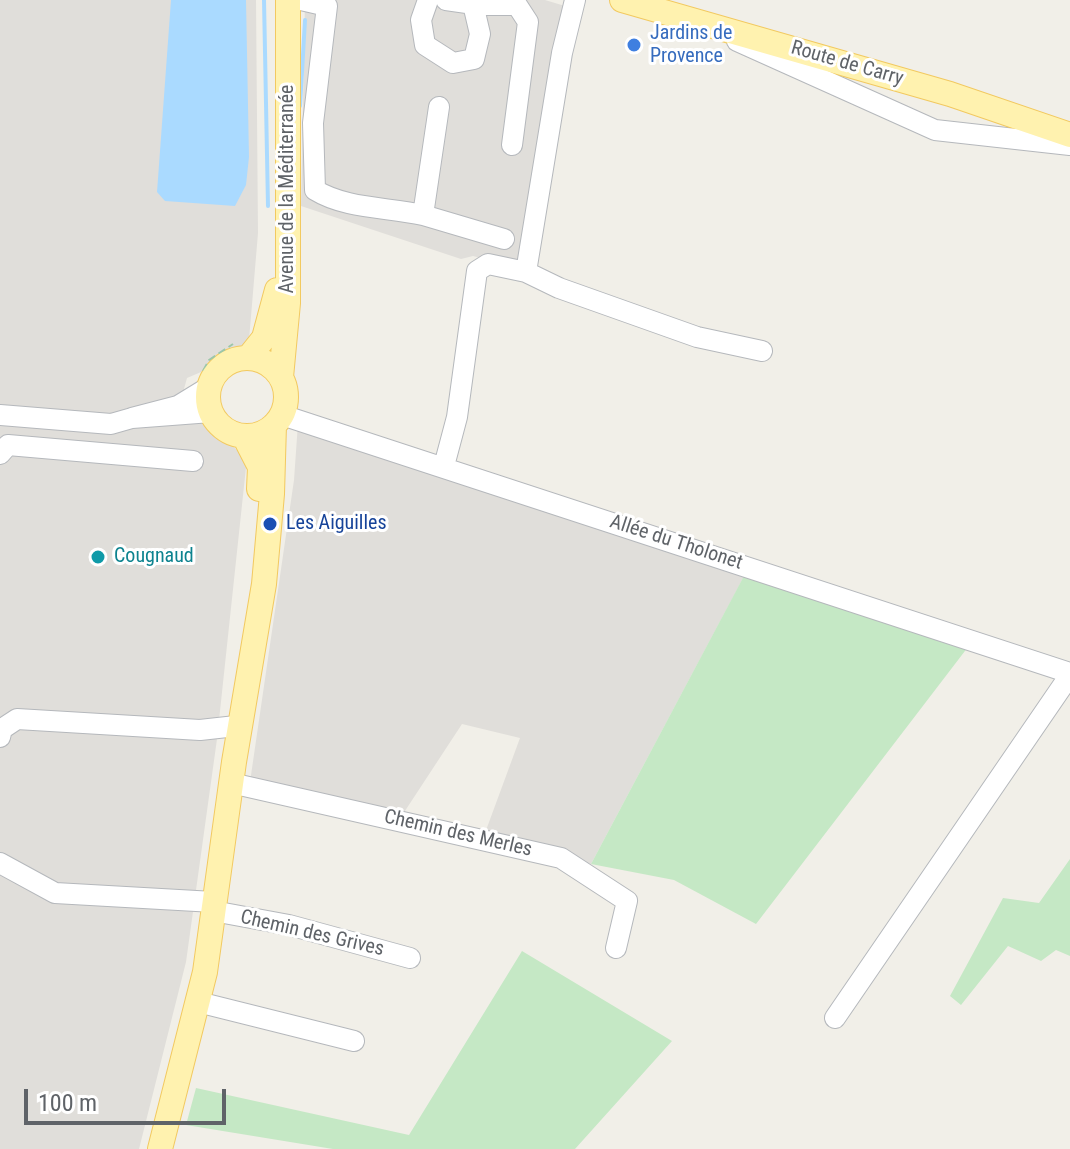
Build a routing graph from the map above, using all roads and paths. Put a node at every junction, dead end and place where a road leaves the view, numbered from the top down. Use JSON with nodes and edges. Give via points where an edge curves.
{"nodes":[{"id":1,"x":277,"y":0,"type":"edge"},
{"id":2,"x":288,"y":0,"type":"edge"},
{"id":3,"x":301,"y":0,"type":"edge"},
{"id":4,"x":428,"y":0,"type":"edge"},
{"id":5,"x":446,"y":0,"type":"edge"},
{"id":6,"x":575,"y":0,"type":"edge"},
{"id":7,"x":622,"y":0,"type":"edge"},
{"id":8,"x":328,"y":3,"type":"edge"},
{"id":9,"x":473,"y":4,"type":"junction"},
{"id":10,"x":693,"y":21,"type":"junction"},
{"id":11,"x":439,"y":107,"type":"dead end"},
{"id":12,"x":1070,"y":135,"type":"edge"},
{"id":13,"x":512,"y":145,"type":"dead end"},
{"id":14,"x":1070,"y":145,"type":"edge"},
{"id":15,"x":423,"y":215,"type":"junction"},
{"id":16,"x":504,"y":239,"type":"dead end"},
{"id":17,"x":526,"y":272,"type":"junction"},
{"id":18,"x":244,"y":349,"type":"junction"},
{"id":19,"x":762,"y":351,"type":"dead end"},
{"id":20,"x":281,"y":377,"type":"junction"},
{"id":21,"x":205,"y":382,"type":"junction"},
{"id":22,"x":211,"y":412,"type":"junction"},
{"id":23,"x":2,"y":418,"type":"edge"},
{"id":24,"x":132,"y":418,"type":"junction"},
{"id":25,"x":278,"y":420,"type":"junction"},
{"id":26,"x":244,"y":436,"type":"junction"},
{"id":27,"x":0,"y":454,"type":"edge"},
{"id":28,"x":193,"y":461,"type":"dead end"},
{"id":29,"x":444,"y":466,"type":"junction"},
{"id":30,"x":1070,"y":674,"type":"edge"},
{"id":31,"x":236,"y":726,"type":"junction"},
{"id":32,"x":0,"y":737,"type":"edge"},
{"id":33,"x":232,"y":772,"type":"junction"},
{"id":34,"x":0,"y":863,"type":"edge"},
{"id":35,"x":213,"y":906,"type":"junction"},
{"id":36,"x":616,"y":948,"type":"dead end"},
{"id":37,"x":410,"y":958,"type":"dead end"},
{"id":38,"x":198,"y":1002,"type":"junction"},
{"id":39,"x":835,"y":1018,"type":"dead end"},
{"id":40,"x":354,"y":1041,"type":"dead end"},
{"id":41,"x":148,"y":1149,"type":"edge"},
{"id":42,"x":160,"y":1149,"type":"edge"}],
"edges":[{"from":1,"to":18,"type":"main road","name":"Avenue de la Méditerranée","via":[[277,300],[264,338]]},
{"from":2,"to":20,"type":"main road","name":"Avenue de la Méditerranée","via":[[288,303]]},
{"from":3,"to":8,"type":"street"},
{"from":4,"to":9,"type":"street","via":[[421,20],[425,45],[453,63],[474,59],[480,34]]},
{"from":5,"to":9,"type":"street"},
{"from":6,"to":17,"type":"street"},
{"from":7,"to":10,"type":"main road","name":"Route de Carry"},
{"from":8,"to":15,"type":"street","via":[[313,123],[315,190],[335,202]]},
{"from":9,"to":13,"type":"street","via":[[517,5],[528,22]]},
{"from":10,"to":12,"type":"main road","name":"Route de Carry","via":[[950,94]]},
{"from":10,"to":14,"type":"street","via":[[935,130]]},
{"from":11,"to":15,"type":"street"},
{"from":15,"to":16,"type":"street"},
{"from":17,"to":19,"type":"street","via":[[697,337]]},
{"from":17,"to":29,"type":"street","via":[[488,264],[477,271],[457,417]]},
{"from":18,"to":20,"type":"main road"},
{"from":18,"to":21,"type":"main road"},
{"from":18,"to":21,"type":"path","via":[[218,351],[209,360]]},
{"from":20,"to":25,"type":"main road","via":[[285,389]]},
{"from":21,"to":22,"type":"main road"},
{"from":21,"to":24,"type":"street","via":[[178,406]]},
{"from":22,"to":24,"type":"street"},
{"from":22,"to":26,"type":"main road","via":[[227,431]]},
{"from":23,"to":24,"type":"street","via":[[111,424]]},
{"from":25,"to":26,"type":"main road","via":[[263,432]]},
{"from":25,"to":29,"type":"street","name":"Allée du Tholonet"},
{"from":25,"to":33,"type":"main road","via":[[264,584]]},
{"from":26,"to":31,"type":"main road","via":[[260,467]]},
{"from":27,"to":28,"type":"street","via":[[8,445]]},
{"from":29,"to":30,"type":"street","name":"Allée du Tholonet"},
{"from":30,"to":39,"type":"street"},
{"from":31,"to":32,"type":"street","via":[[200,730],[17,719],[2,729]]},
{"from":31,"to":33,"type":"main road"},
{"from":33,"to":35,"type":"main road"},
{"from":33,"to":36,"type":"street","name":"Chemin des Merles","via":[[561,858],[627,901]]},
{"from":34,"to":35,"type":"street","name":"Chemin des Grives","via":[[55,893]]},
{"from":35,"to":37,"type":"street","name":"Chemin des Grives"},
{"from":35,"to":38,"type":"main road"},
{"from":35,"to":41,"type":"main road"},
{"from":38,"to":40,"type":"street"},
{"from":38,"to":42,"type":"main road"}]}
